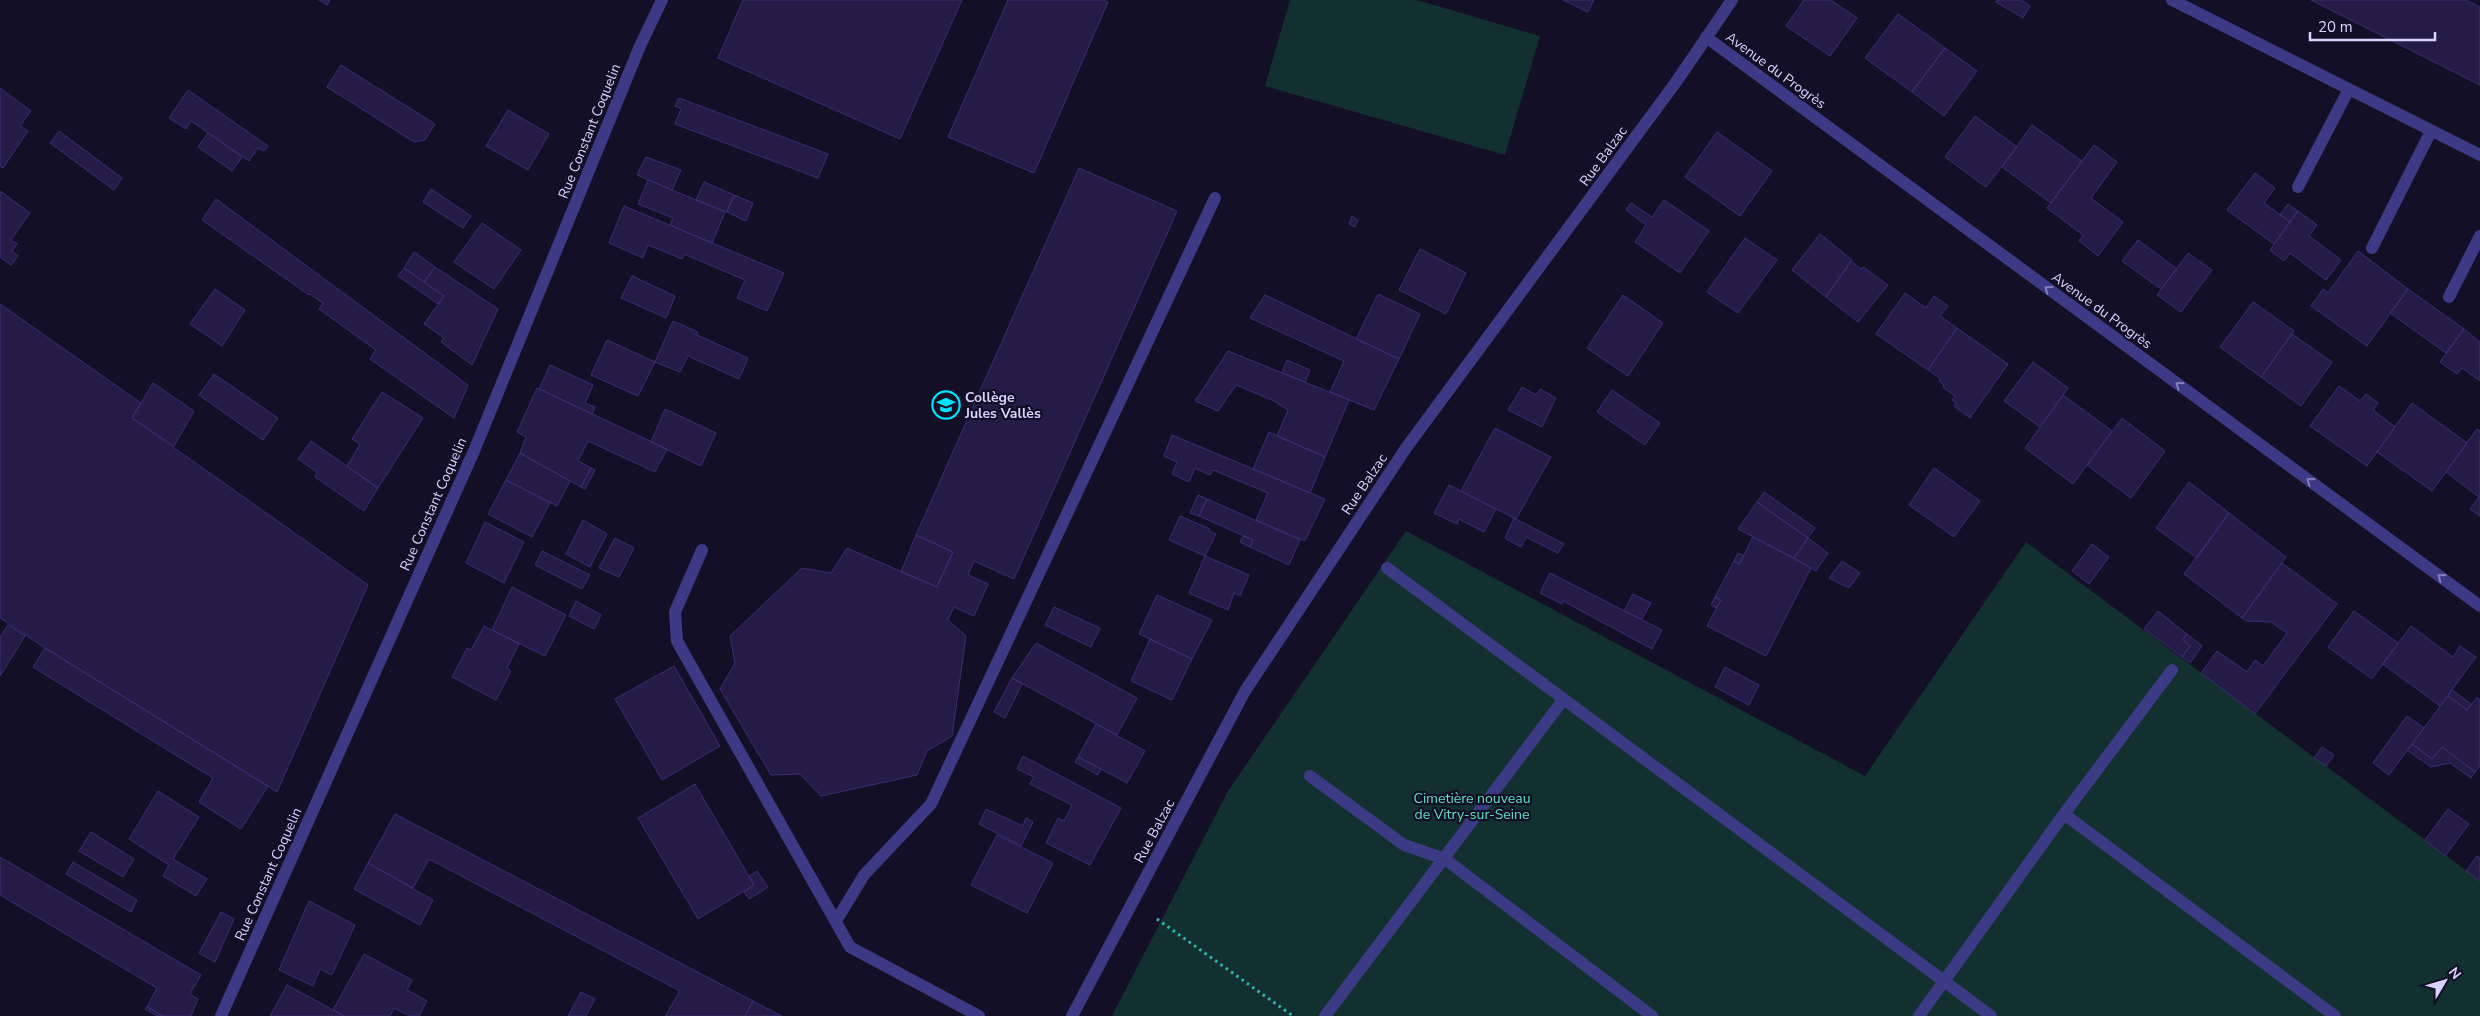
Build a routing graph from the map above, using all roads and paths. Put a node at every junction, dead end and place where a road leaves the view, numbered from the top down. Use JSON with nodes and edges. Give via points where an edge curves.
{"nodes":[{"id":1,"x":662,"y":0,"type":"edge"},
{"id":2,"x":1732,"y":0,"type":"edge"},
{"id":3,"x":2172,"y":0,"type":"edge"},
{"id":4,"x":1706,"y":37,"type":"junction"},
{"id":5,"x":2349,"y":89,"type":"junction"},
{"id":6,"x":2432,"y":130,"type":"junction"},
{"id":7,"x":2480,"y":155,"type":"edge"},
{"id":8,"x":2298,"y":187,"type":"dead end"},
{"id":9,"x":1215,"y":198,"type":"dead end"},
{"id":10,"x":2480,"y":236,"type":"edge"},
{"id":11,"x":2372,"y":248,"type":"dead end"},
{"id":12,"x":2449,"y":297,"type":"dead end"},
{"id":13,"x":702,"y":550,"type":"dead end"},
{"id":14,"x":1387,"y":568,"type":"dead end"},
{"id":15,"x":2480,"y":606,"type":"edge"},
{"id":16,"x":2172,"y":670,"type":"dead end"},
{"id":17,"x":1564,"y":700,"type":"junction"},
{"id":18,"x":1310,"y":776,"type":"dead end"},
{"id":19,"x":2064,"y":814,"type":"junction"},
{"id":20,"x":1445,"y":859,"type":"junction"},
{"id":21,"x":1158,"y":919,"type":"dead end"},
{"id":22,"x":836,"y":920,"type":"junction"},
{"id":23,"x":1945,"y":981,"type":"junction"},
{"id":24,"x":221,"y":1016,"type":"edge"},
{"id":25,"x":979,"y":1016,"type":"edge"},
{"id":26,"x":1072,"y":1016,"type":"edge"},
{"id":27,"x":1293,"y":1016,"type":"edge"},
{"id":28,"x":1325,"y":1016,"type":"edge"},
{"id":29,"x":1652,"y":1016,"type":"edge"},
{"id":30,"x":1919,"y":1016,"type":"edge"},
{"id":31,"x":1991,"y":1016,"type":"edge"},
{"id":32,"x":2335,"y":1016,"type":"edge"}],
"edges":[{"from":1,"to":24,"type":"street","name":"Rue Constant Coquelin","via":[[640,46],[474,451]]},
{"from":2,"to":4,"type":"street","name":"Rue Balzac"},
{"from":3,"to":5,"type":"street"},
{"from":15,"to":4,"type":"street","name":"Avenue du Progrès","one_way":true},
{"from":4,"to":26,"type":"street","name":"Rue Balzac","via":[[1406,448],[1245,691]]},
{"from":5,"to":6,"type":"street"},
{"from":5,"to":8,"type":"street"},
{"from":6,"to":7,"type":"street"},
{"from":6,"to":11,"type":"street"},
{"from":9,"to":22,"type":"street","via":[[931,804],[864,874]]},
{"from":10,"to":12,"type":"street"},
{"from":13,"to":22,"type":"street","via":[[675,612],[677,641]]},
{"from":14,"to":17,"type":"street"},
{"from":16,"to":19,"type":"street"},
{"from":17,"to":20,"type":"street"},
{"from":17,"to":23,"type":"street"},
{"from":18,"to":20,"type":"street","via":[[1404,845]]},
{"from":19,"to":23,"type":"street"},
{"from":19,"to":32,"type":"street"},
{"from":20,"to":28,"type":"street"},
{"from":20,"to":29,"type":"street"},
{"from":21,"to":27,"type":"path"},
{"from":22,"to":25,"type":"street","via":[[850,947]]},
{"from":23,"to":30,"type":"street"},
{"from":23,"to":31,"type":"street"}]}
